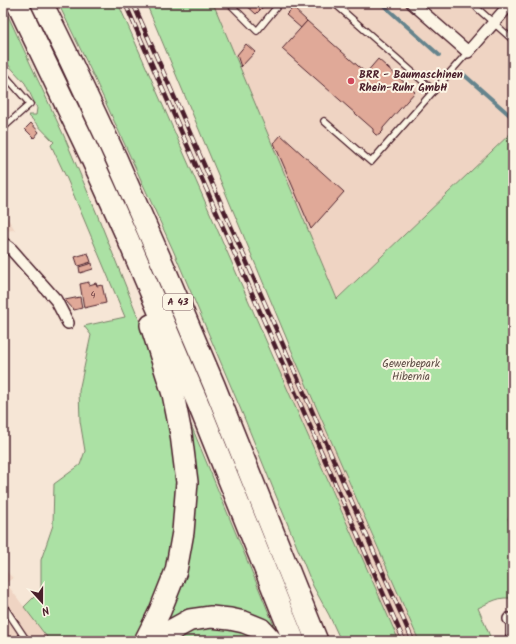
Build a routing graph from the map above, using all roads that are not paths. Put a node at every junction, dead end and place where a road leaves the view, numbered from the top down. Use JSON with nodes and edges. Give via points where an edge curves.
{"nodes":[{"id":1,"x":17,"y":3,"type":"edge"},
{"id":2,"x":42,"y":3,"type":"edge"},
{"id":3,"x":229,"y":3,"type":"edge"},
{"id":4,"x":280,"y":3,"type":"edge"},
{"id":5,"x":334,"y":3,"type":"edge"},
{"id":6,"x":412,"y":3,"type":"edge"},
{"id":7,"x":473,"y":3,"type":"edge"},
{"id":8,"x":510,"y":3,"type":"edge"},
{"id":9,"x":493,"y":23,"type":"junction"},
{"id":10,"x":513,"y":40,"type":"edge"},
{"id":11,"x":468,"y":52,"type":"junction"},
{"id":12,"x":3,"y":73,"type":"edge"},
{"id":13,"x":434,"y":91,"type":"junction"},
{"id":14,"x":324,"y":121,"type":"dead end"},
{"id":15,"x":3,"y":128,"type":"edge"},
{"id":16,"x":128,"y":239,"type":"junction"},
{"id":17,"x":3,"y":243,"type":"edge"},
{"id":18,"x":68,"y":324,"type":"dead end"},
{"id":19,"x":3,"y":605,"type":"edge"},
{"id":20,"x":511,"y":620,"type":"edge"},
{"id":21,"x":27,"y":641,"type":"edge"},
{"id":22,"x":145,"y":641,"type":"edge"},
{"id":23,"x":161,"y":641,"type":"edge"},
{"id":24,"x":272,"y":641,"type":"edge"},
{"id":25,"x":294,"y":641,"type":"edge"},
{"id":26,"x":317,"y":641,"type":"edge"},
{"id":27,"x":509,"y":641,"type":"edge"}],
"edges":[{"from":1,"to":16,"type":"highway","number":"A 43"},
{"from":2,"to":26,"type":"highway","number":"A 43","via":[[163,265]]},
{"from":3,"to":4,"type":"lane","via":[[258,32]]},
{"from":5,"to":13,"type":"lane"},
{"from":6,"to":11,"type":"street"},
{"from":7,"to":9,"type":"lane"},
{"from":8,"to":9,"type":"street"},
{"from":9,"to":10,"type":"lane"},
{"from":9,"to":11,"type":"street"},
{"from":11,"to":13,"type":"lane"},
{"from":12,"to":15,"type":"lane","via":[[30,104]]},
{"from":13,"to":14,"type":"lane","via":[[371,162]]},
{"from":16,"to":22,"type":"highway","via":[[127,267],[148,316],[173,394],[187,482],[183,532],[176,571]]},
{"from":16,"to":25,"type":"highway","number":"A 43","via":[[200,408]]},
{"from":17,"to":18,"type":"street","via":[[56,300]]},
{"from":19,"to":21,"type":"lane"},
{"from":20,"to":27,"type":"lane"},
{"from":23,"to":24,"type":"highway","via":[[170,631],[190,620],[211,617],[250,625],[260,629]]}]}
